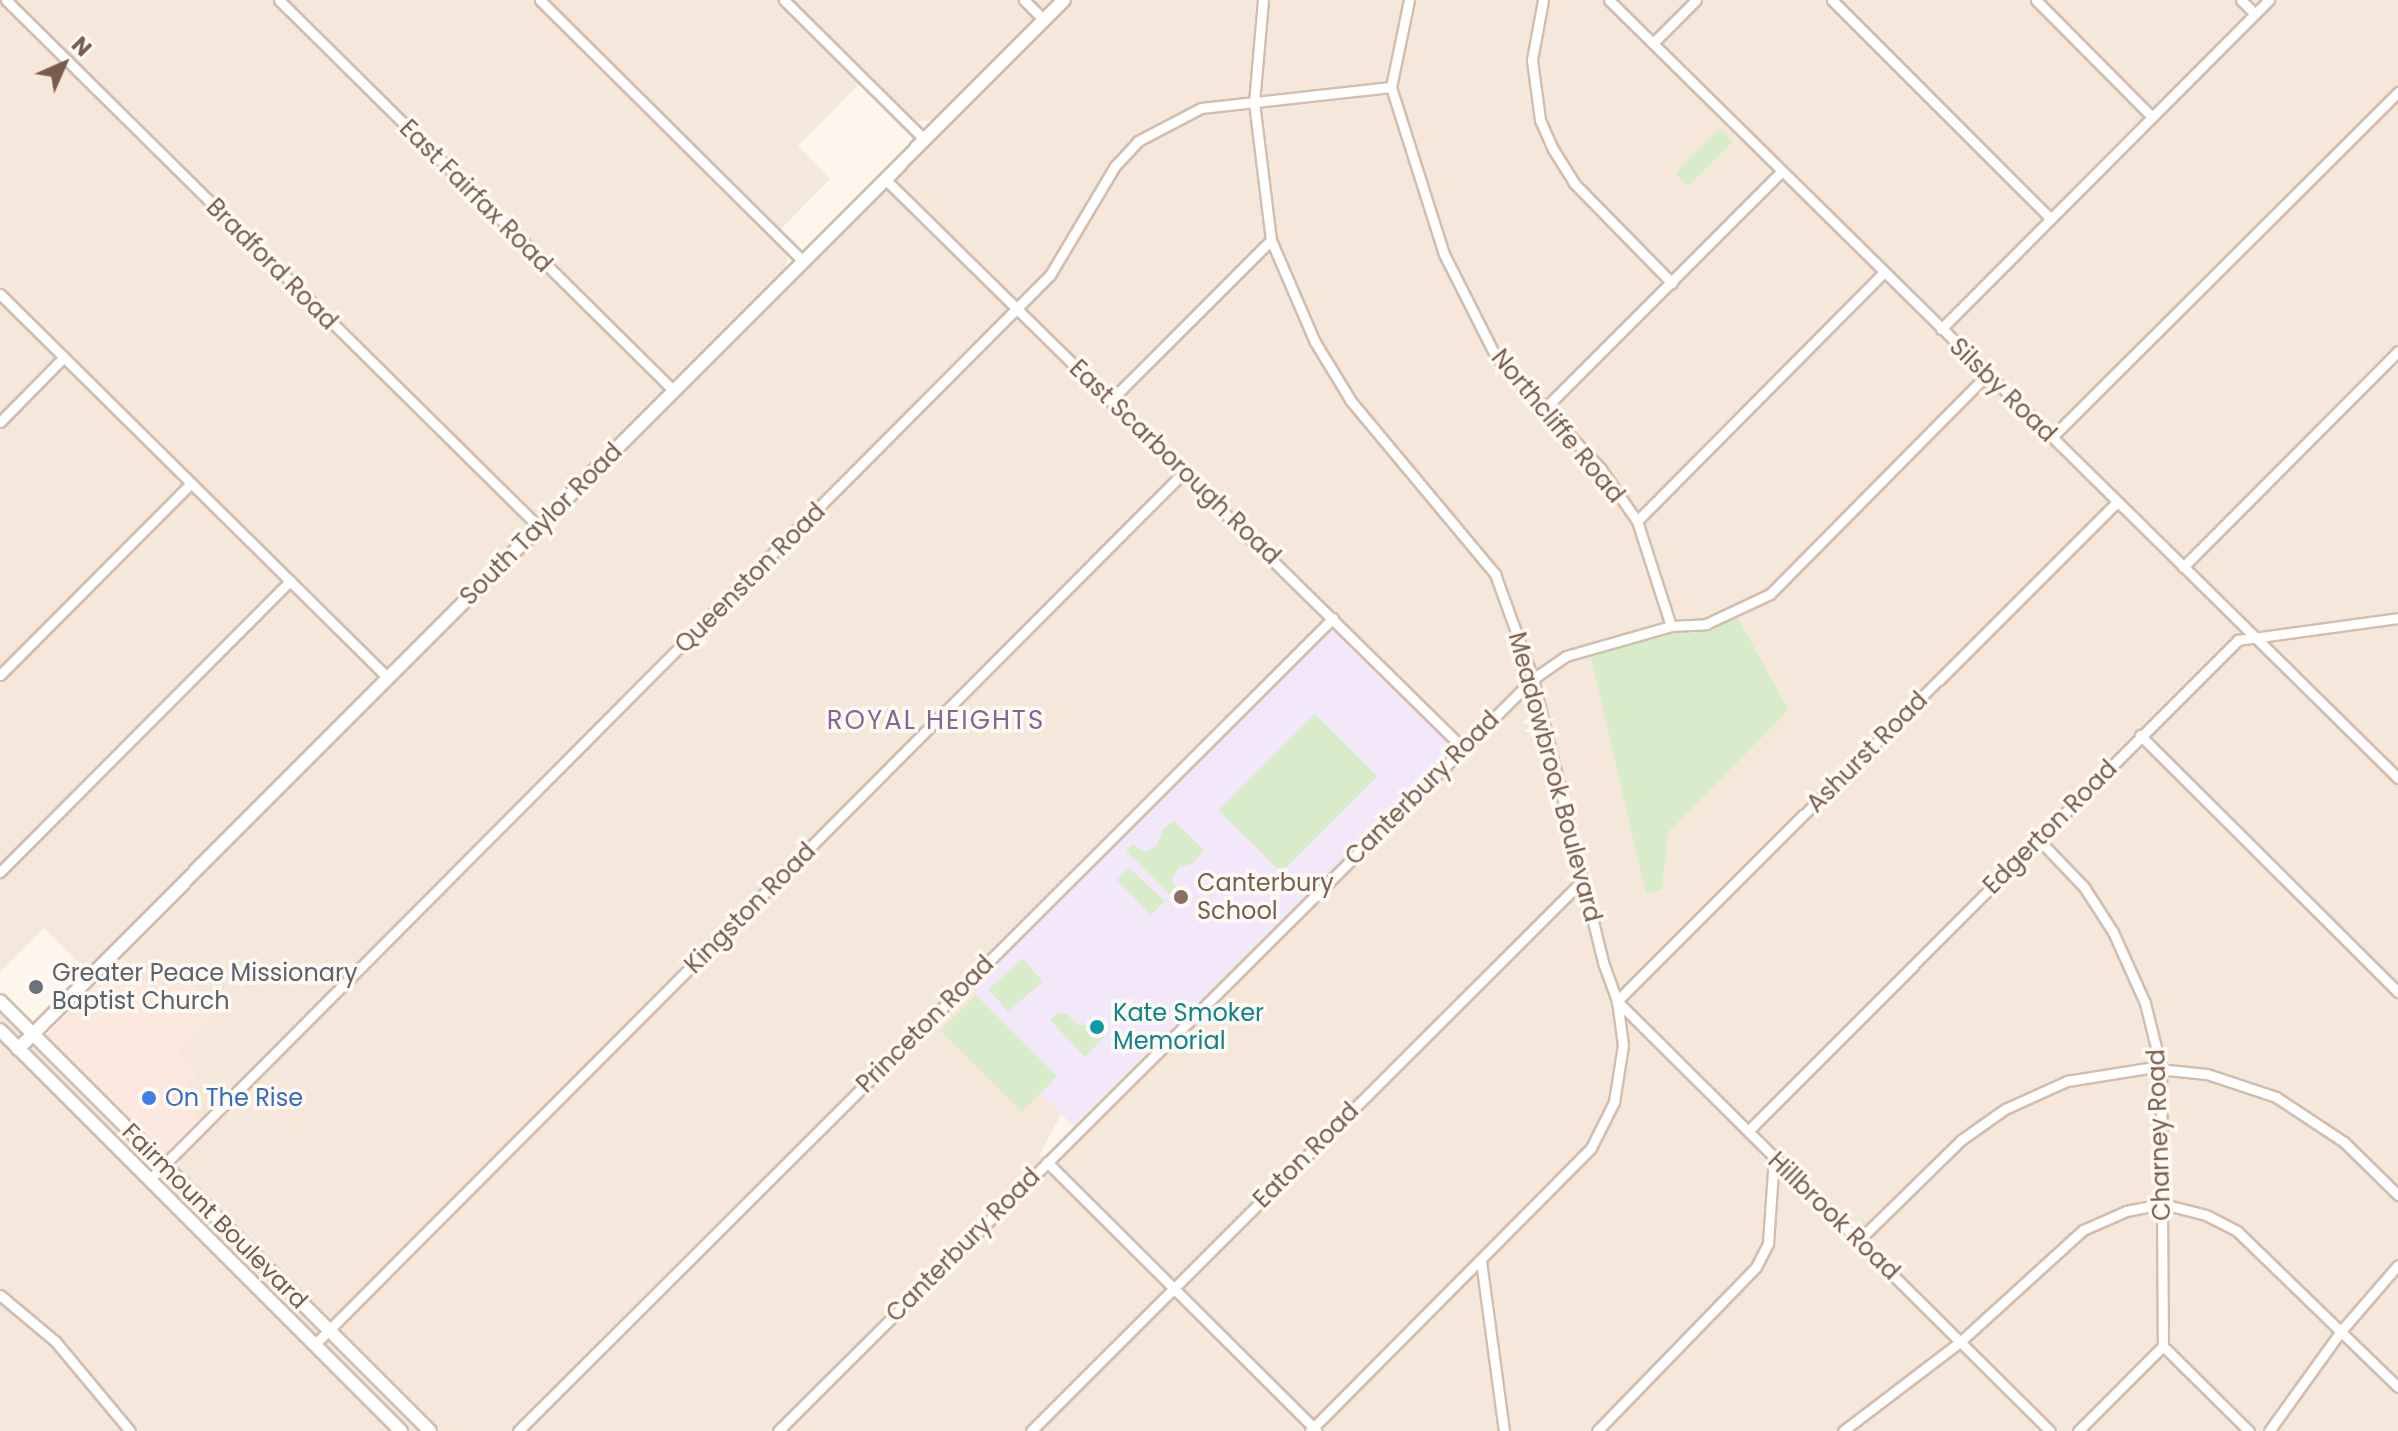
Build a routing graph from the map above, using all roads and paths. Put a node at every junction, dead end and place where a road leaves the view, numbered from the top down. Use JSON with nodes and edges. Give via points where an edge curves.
{"nodes":[{"id":1,"x":6,"y":0,"type":"edge"},
{"id":2,"x":279,"y":0,"type":"edge"},
{"id":3,"x":540,"y":0,"type":"edge"},
{"id":4,"x":784,"y":0,"type":"edge"},
{"id":5,"x":1024,"y":0,"type":"edge"},
{"id":6,"x":1064,"y":0,"type":"edge"},
{"id":7,"x":1263,"y":0,"type":"edge"},
{"id":8,"x":1409,"y":0,"type":"edge"},
{"id":9,"x":1543,"y":0,"type":"edge"},
{"id":10,"x":1609,"y":0,"type":"edge"},
{"id":11,"x":1696,"y":0,"type":"edge"},
{"id":12,"x":1832,"y":0,"type":"edge"},
{"id":13,"x":2036,"y":0,"type":"edge"},
{"id":14,"x":2241,"y":0,"type":"edge"},
{"id":15,"x":2269,"y":0,"type":"edge"},
{"id":16,"x":2255,"y":14,"type":"junction"},
{"id":17,"x":1044,"y":20,"type":"junction"},
{"id":18,"x":1653,"y":43,"type":"junction"},
{"id":19,"x":1391,"y":87,"type":"junction"},
{"id":20,"x":2398,"y":92,"type":"edge"},
{"id":21,"x":1254,"y":102,"type":"junction"},
{"id":22,"x":2152,"y":117,"type":"junction"},
{"id":23,"x":924,"y":139,"type":"junction"},
{"id":24,"x":1782,"y":171,"type":"junction"},
{"id":25,"x":885,"y":179,"type":"junction"},
{"id":26,"x":2050,"y":218,"type":"junction"},
{"id":27,"x":1271,"y":240,"type":"junction"},
{"id":28,"x":803,"y":261,"type":"junction"},
{"id":29,"x":1884,"y":272,"type":"junction"},
{"id":30,"x":1672,"y":283,"type":"junction"},
{"id":31,"x":0,"y":294,"type":"edge"},
{"id":32,"x":1018,"y":307,"type":"junction"},
{"id":33,"x":1941,"y":329,"type":"junction"},
{"id":34,"x":2398,"y":351,"type":"edge"},
{"id":35,"x":64,"y":357,"type":"junction"},
{"id":36,"x":1987,"y":375,"type":"junction"},
{"id":37,"x":674,"y":391,"type":"junction"},
{"id":38,"x":1111,"y":400,"type":"junction"},
{"id":39,"x":1542,"y":411,"type":"junction"},
{"id":40,"x":0,"y":422,"type":"edge"},
{"id":41,"x":2052,"y":437,"type":"junction"},
{"id":42,"x":1184,"y":472,"type":"junction"},
{"id":43,"x":191,"y":483,"type":"junction"},
{"id":44,"x":2117,"y":502,"type":"junction"},
{"id":45,"x":1637,"y":521,"type":"junction"},
{"id":46,"x":539,"y":527,"type":"junction"},
{"id":47,"x":2183,"y":567,"type":"junction"},
{"id":48,"x":290,"y":581,"type":"junction"},
{"id":49,"x":1333,"y":618,"type":"junction"},
{"id":50,"x":2398,"y":618,"type":"edge"},
{"id":51,"x":1671,"y":626,"type":"junction"},
{"id":52,"x":2251,"y":634,"type":"junction"},
{"id":53,"x":0,"y":675,"type":"edge"},
{"id":54,"x":388,"y":678,"type":"junction"},
{"id":55,"x":1533,"y":679,"type":"junction"},
{"id":56,"x":2140,"y":735,"type":"junction"},
{"id":57,"x":1462,"y":747,"type":"junction"},
{"id":58,"x":2398,"y":778,"type":"edge"},
{"id":59,"x":2038,"y":839,"type":"junction"},
{"id":60,"x":0,"y":872,"type":"edge"},
{"id":61,"x":1583,"y":880,"type":"junction"},
{"id":62,"x":2398,"y":992,"type":"edge"},
{"id":63,"x":0,"y":1001,"type":"edge"},
{"id":64,"x":1617,"y":1001,"type":"junction"},
{"id":65,"x":0,"y":1030,"type":"edge"},
{"id":66,"x":33,"y":1035,"type":"junction"},
{"id":67,"x":18,"y":1049,"type":"junction"},
{"id":68,"x":2161,"y":1067,"type":"junction"},
{"id":69,"x":79,"y":1081,"type":"junction"},
{"id":70,"x":65,"y":1095,"type":"junction"},
{"id":71,"x":1748,"y":1131,"type":"junction"},
{"id":72,"x":1774,"y":1157,"type":"junction"},
{"id":73,"x":1047,"y":1162,"type":"junction"},
{"id":74,"x":164,"y":1165,"type":"junction"},
{"id":75,"x":149,"y":1180,"type":"junction"},
{"id":76,"x":2398,"y":1195,"type":"edge"},
{"id":77,"x":2163,"y":1204,"type":"junction"},
{"id":78,"x":1860,"y":1239,"type":"junction"},
{"id":79,"x":1481,"y":1261,"type":"junction"},
{"id":80,"x":2398,"y":1265,"type":"edge"},
{"id":81,"x":1172,"y":1288,"type":"junction"},
{"id":82,"x":0,"y":1295,"type":"edge"},
{"id":83,"x":329,"y":1330,"type":"junction"},
{"id":84,"x":2341,"y":1331,"type":"junction"},
{"id":85,"x":1961,"y":1341,"type":"junction"},
{"id":86,"x":315,"y":1344,"type":"junction"},
{"id":87,"x":2163,"y":1346,"type":"junction"},
{"id":88,"x":2398,"y":1387,"type":"edge"},
{"id":89,"x":1313,"y":1430,"type":"edge"},
{"id":90,"x":130,"y":1431,"type":"edge"},
{"id":91,"x":401,"y":1431,"type":"edge"},
{"id":92,"x":430,"y":1431,"type":"edge"},
{"id":93,"x":518,"y":1431,"type":"edge"},
{"id":94,"x":778,"y":1431,"type":"edge"},
{"id":95,"x":1031,"y":1431,"type":"edge"},
{"id":96,"x":1504,"y":1431,"type":"edge"},
{"id":97,"x":1597,"y":1431,"type":"edge"},
{"id":98,"x":1843,"y":1431,"type":"edge"},
{"id":99,"x":2050,"y":1431,"type":"edge"},
{"id":100,"x":2078,"y":1431,"type":"edge"},
{"id":101,"x":2249,"y":1431,"type":"edge"},
{"id":102,"x":2269,"y":1431,"type":"edge"}],
"edges":[{"from":1,"to":46,"type":"street","name":"Bradford Road"},
{"from":2,"to":37,"type":"street","name":"East Fairfax Road"},
{"from":3,"to":28,"type":"street"},
{"from":4,"to":23,"type":"street"},
{"from":5,"to":17,"type":"street"},
{"from":6,"to":17,"type":"main road","name":"South Taylor Road"},
{"from":7,"to":21,"type":"street","name":"Meadowbrook Boulevard"},
{"from":8,"to":19,"type":"street","name":"Northcliffe Road"},
{"from":9,"to":30,"type":"street","via":[[1534,83],[1540,120],[1553,149],[1574,183]]},
{"from":10,"to":18,"type":"street","name":"Silsby Road"},
{"from":11,"to":18,"type":"street"},
{"from":12,"to":26,"type":"street"},
{"from":13,"to":22,"type":"street"},
{"from":14,"to":16,"type":"street"},
{"from":15,"to":16,"type":"street"},
{"from":16,"to":22,"type":"street"},
{"from":17,"to":23,"type":"main road","name":"South Taylor Road"},
{"from":18,"to":24,"type":"street","name":"Silsby Road"},
{"from":19,"to":21,"type":"street","name":"Queenston Road"},
{"from":19,"to":39,"type":"street","name":"Northcliffe Road","via":[[1444,254],[1467,308],[1496,357]]},
{"from":20,"to":41,"type":"street"},
{"from":21,"to":27,"type":"street","name":"Meadowbrook Boulevard"},
{"from":21,"to":32,"type":"street","name":"Queenston Road","via":[[1201,108],[1138,141],[1115,166],[1072,247]]},
{"from":22,"to":26,"type":"street"},
{"from":23,"to":25,"type":"main road","name":"South Taylor Road"},
{"from":24,"to":29,"type":"street","name":"Silsby Road"},
{"from":24,"to":30,"type":"street"},
{"from":25,"to":28,"type":"main road","name":"South Taylor Road"},
{"from":25,"to":32,"type":"street","name":"East Scarborough Road"},
{"from":26,"to":33,"type":"street"},
{"from":27,"to":38,"type":"street"},
{"from":27,"to":55,"type":"street","name":"Meadowbrook Boulevard","via":[[1315,342],[1351,401],[1495,574]]},
{"from":28,"to":37,"type":"main road","name":"South Taylor Road"},
{"from":29,"to":33,"type":"street","name":"Silsby Road"},
{"from":29,"to":45,"type":"street"},
{"from":30,"to":39,"type":"street"},
{"from":31,"to":35,"type":"street"},
{"from":32,"to":38,"type":"street","name":"East Scarborough Road"},
{"from":32,"to":74,"type":"street","name":"Queenston Road"},
{"from":33,"to":36,"type":"street","name":"Silsby Road"},
{"from":34,"to":47,"type":"street"},
{"from":35,"to":40,"type":"street"},
{"from":35,"to":43,"type":"street"},
{"from":36,"to":41,"type":"street","name":"Silsby Road"},
{"from":36,"to":51,"type":"street","name":"Canterbury Road","via":[[1770,594],[1706,624]]},
{"from":37,"to":46,"type":"main road","name":"South Taylor Road"},
{"from":38,"to":42,"type":"street","name":"East Scarborough Road"},
{"from":39,"to":45,"type":"street","name":"Northcliffe Road","via":[[1601,469]]},
{"from":41,"to":44,"type":"street","name":"Silsby Road"},
{"from":42,"to":49,"type":"street","name":"East Scarborough Road"},
{"from":42,"to":83,"type":"street","name":"Kingston Road"},
{"from":43,"to":48,"type":"street"},
{"from":43,"to":53,"type":"street"},
{"from":44,"to":47,"type":"street","name":"Silsby Road"},
{"from":44,"to":64,"type":"street","name":"Ashurst Road"},
{"from":45,"to":51,"type":"street","name":"Northcliffe Road"},
{"from":46,"to":54,"type":"main road","name":"South Taylor Road"},
{"from":47,"to":52,"type":"street","name":"Silsby Road"},
{"from":48,"to":54,"type":"street"},
{"from":48,"to":60,"type":"street"},
{"from":49,"to":57,"type":"street","name":"East Scarborough Road"},
{"from":49,"to":93,"type":"street","name":"Princeton Road"},
{"from":50,"to":52,"type":"street"},
{"from":51,"to":55,"type":"street","name":"Canterbury Road","via":[[1566,656]]},
{"from":52,"to":56,"type":"street","name":"Edgerton Road","via":[[2238,640]]},
{"from":52,"to":58,"type":"street","name":"Silsby Road"},
{"from":54,"to":66,"type":"main road","name":"South Taylor Road"},
{"from":55,"to":57,"type":"street","name":"Canterbury Road"},
{"from":55,"to":61,"type":"street","name":"Meadowbrook Boulevard"},
{"from":56,"to":59,"type":"street","name":"Edgerton Road"},
{"from":56,"to":62,"type":"street"},
{"from":57,"to":73,"type":"street","name":"Canterbury Road"},
{"from":59,"to":68,"type":"street","name":"Charney Road","via":[[2084,887],[2113,932],[2145,1003]]},
{"from":59,"to":71,"type":"street","name":"Edgerton Road"},
{"from":61,"to":64,"type":"street","name":"Meadowbrook Boulevard"},
{"from":61,"to":81,"type":"street","name":"Eaton Road"},
{"from":63,"to":66,"type":"main road","name":"Fairmount Boulevard"},
{"from":64,"to":71,"type":"street","name":"Hillbrook Road"},
{"from":64,"to":79,"type":"street","name":"Meadowbrook Boulevard","via":[[1620,1078],[1598,1137]]},
{"from":65,"to":67,"type":"main road","name":"Fairmount Boulevard"},
{"from":66,"to":67,"type":"main road","name":"South Taylor Road"},
{"from":66,"to":69,"type":"main road","name":"Fairmount Boulevard"},
{"from":67,"to":70,"type":"main road","name":"Fairmount Boulevard"},
{"from":68,"to":76,"type":"street","via":[[2235,1081],[2276,1097],[2344,1142]]},
{"from":68,"to":77,"type":"street","name":"Charney Road"},
{"from":68,"to":78,"type":"street","via":[[2067,1081],[2005,1109],[1961,1140]]},
{"from":69,"to":70,"type":"main road"},
{"from":69,"to":74,"type":"main road","name":"Fairmount Boulevard"},
{"from":70,"to":75,"type":"main road","name":"Fairmount Boulevard"},
{"from":71,"to":72,"type":"street","name":"Hillbrook Road"},
{"from":72,"to":78,"type":"street","name":"Hillbrook Road"},
{"from":72,"to":97,"type":"street","via":[[1768,1243],[1756,1267]]},
{"from":73,"to":81,"type":"street"},
{"from":73,"to":94,"type":"street","name":"Canterbury Road"},
{"from":74,"to":75,"type":"street","name":"Queenston Road"},
{"from":74,"to":83,"type":"main road","name":"Fairmount Boulevard"},
{"from":75,"to":86,"type":"main road","name":"Fairmount Boulevard"},
{"from":77,"to":84,"type":"street","via":[[2206,1215],[2237,1231]]},
{"from":77,"to":85,"type":"street","via":[[2126,1211],[2083,1230]]},
{"from":77,"to":87,"type":"street","name":"Charney Road"},
{"from":78,"to":85,"type":"street","name":"Hillbrook Road"},
{"from":79,"to":89,"type":"street"},
{"from":79,"to":96,"type":"street"},
{"from":80,"to":84,"type":"street"},
{"from":81,"to":89,"type":"street"},
{"from":81,"to":95,"type":"street","name":"Eaton Road"},
{"from":82,"to":90,"type":"street","via":[[55,1341]]},
{"from":83,"to":86,"type":"street","name":"Kingston Road"},
{"from":83,"to":92,"type":"main road","name":"Fairmount Boulevard"},
{"from":84,"to":88,"type":"street"},
{"from":84,"to":102,"type":"street"},
{"from":85,"to":98,"type":"street"},
{"from":85,"to":99,"type":"street","name":"Hillbrook Road"},
{"from":86,"to":91,"type":"main road","name":"Fairmount Boulevard"},
{"from":87,"to":100,"type":"street"},
{"from":87,"to":101,"type":"street"}]}
